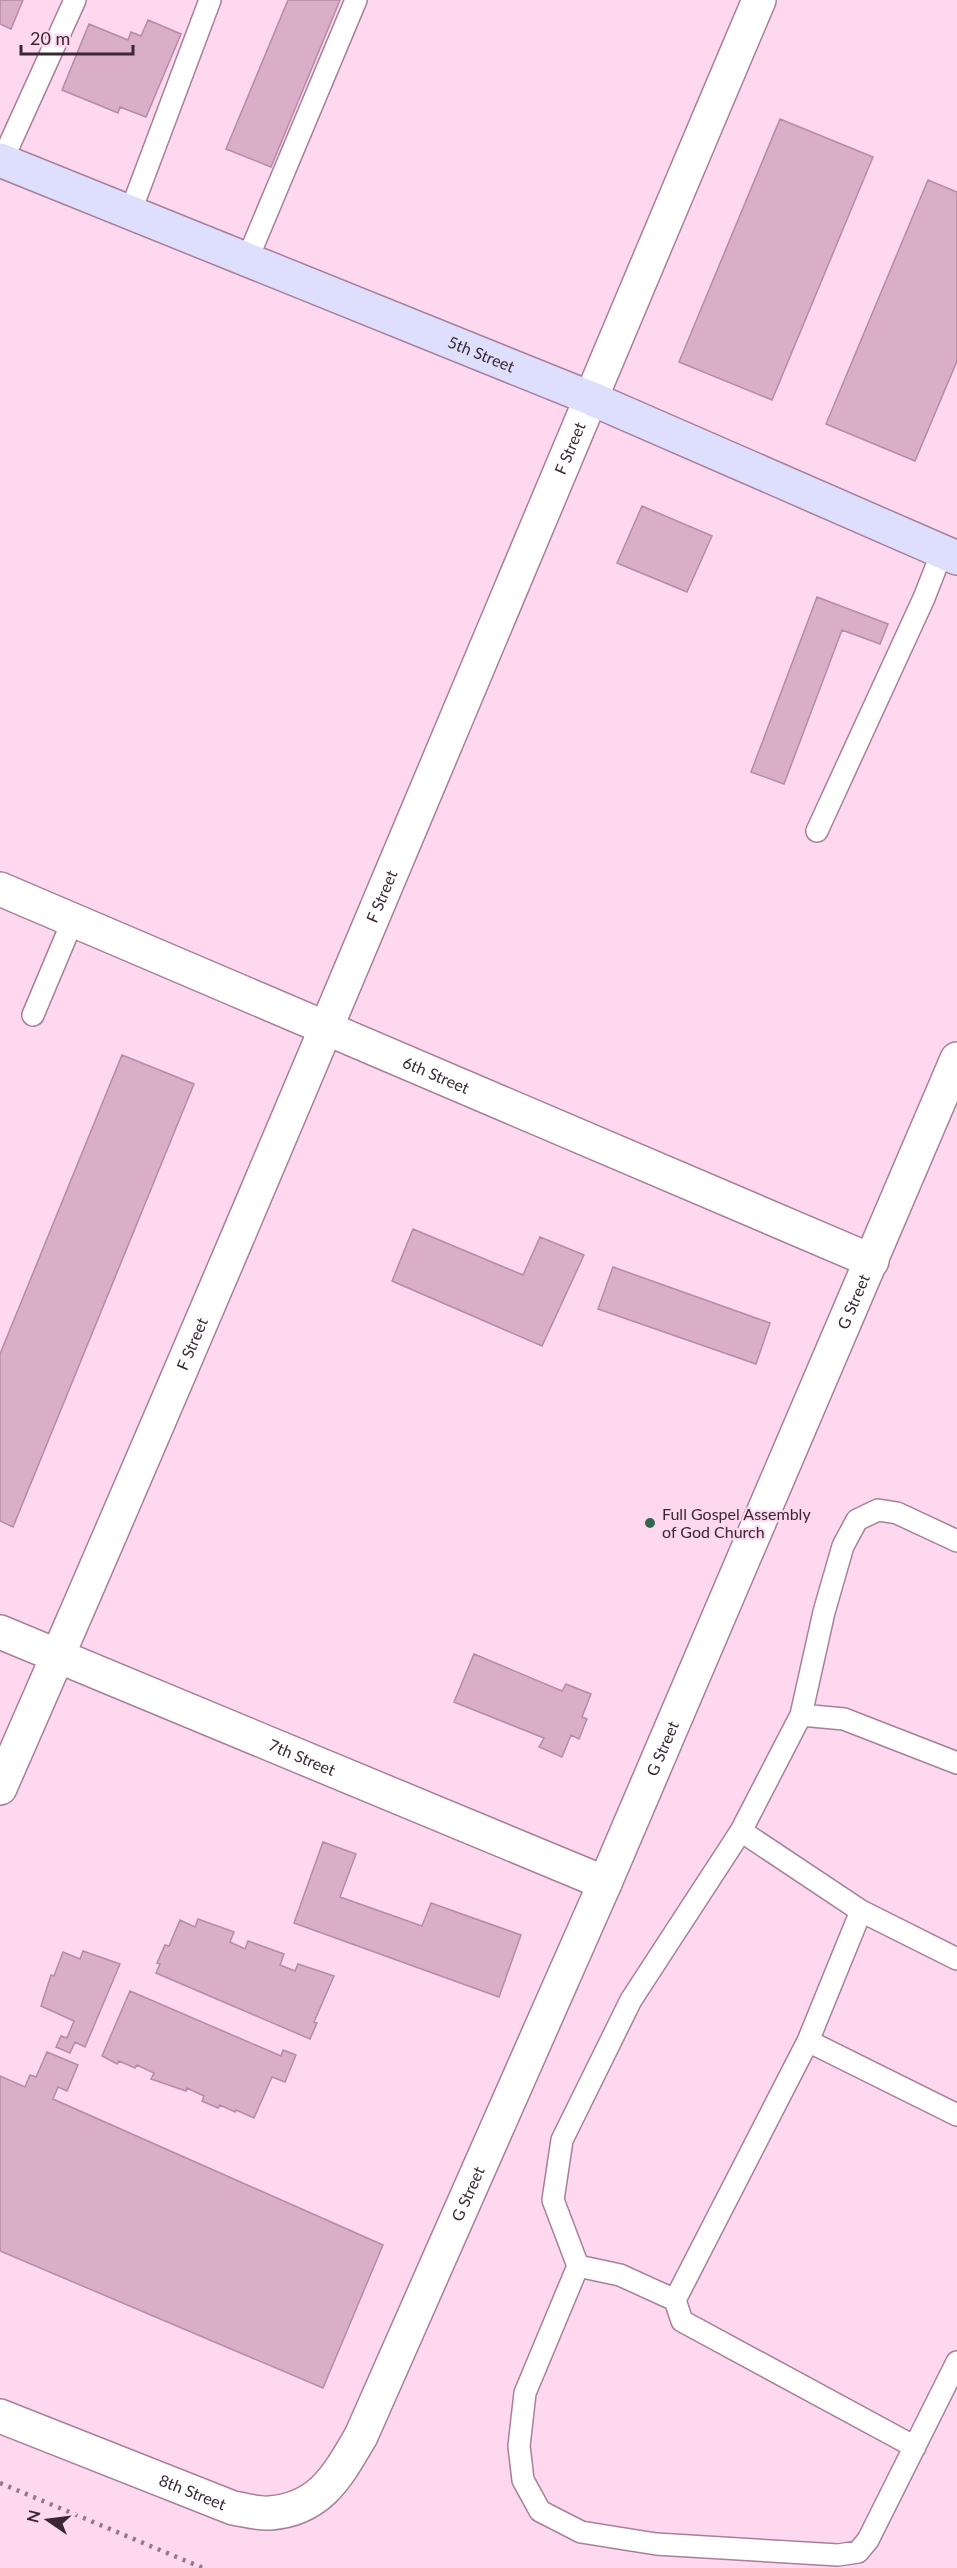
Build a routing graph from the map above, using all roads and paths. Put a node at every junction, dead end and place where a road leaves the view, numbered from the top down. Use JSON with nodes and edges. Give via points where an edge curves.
{"nodes":[{"id":1,"x":75,"y":0,"type":"edge"},
{"id":2,"x":210,"y":0,"type":"edge"},
{"id":3,"x":356,"y":0,"type":"edge"},
{"id":4,"x":759,"y":0,"type":"edge"},
{"id":5,"x":1,"y":160,"type":"edge"},
{"id":6,"x":130,"y":213,"type":"junction"},
{"id":7,"x":247,"y":260,"type":"junction"},
{"id":8,"x":590,"y":398,"type":"junction"},
{"id":9,"x":950,"y":555,"type":"edge"},
{"id":10,"x":817,"y":831,"type":"dead end"},
{"id":11,"x":0,"y":889,"type":"edge"},
{"id":12,"x":73,"y":920,"type":"junction"},
{"id":13,"x":33,"y":1015,"type":"dead end"},
{"id":14,"x":327,"y":1030,"type":"junction"},
{"id":15,"x":957,"y":1059,"type":"edge"},
{"id":16,"x":872,"y":1261,"type":"junction"},
{"id":17,"x":957,"y":1541,"type":"edge"},
{"id":18,"x":0,"y":1632,"type":"edge"},
{"id":19,"x":58,"y":1656,"type":"junction"},
{"id":20,"x":801,"y":1715,"type":"junction"},
{"id":21,"x":957,"y":1763,"type":"edge"},
{"id":22,"x":0,"y":1788,"type":"edge"},
{"id":23,"x":741,"y":1831,"type":"junction"},
{"id":24,"x":605,"y":1883,"type":"junction"},
{"id":25,"x":861,"y":1911,"type":"junction"},
{"id":26,"x":957,"y":1959,"type":"edge"},
{"id":27,"x":808,"y":2041,"type":"junction"},
{"id":28,"x":957,"y":2115,"type":"edge"},
{"id":29,"x":578,"y":2266,"type":"junction"},
{"id":30,"x":675,"y":2300,"type":"junction"},
{"id":31,"x":957,"y":2362,"type":"edge"},
{"id":32,"x":0,"y":2416,"type":"edge"},
{"id":33,"x":361,"y":2436,"type":"joint"},
{"id":34,"x":915,"y":2447,"type":"junction"}],
"edges":[{"from":1,"to":5,"type":"lane"},
{"from":2,"to":6,"type":"lane"},
{"from":3,"to":7,"type":"lane"},
{"from":4,"to":8,"type":"street","name":"F Street"},
{"from":5,"to":6,"type":"main road","name":"5th Street"},
{"from":6,"to":7,"type":"main road","name":"5th Street"},
{"from":7,"to":8,"type":"main road","name":"5th Street"},
{"from":8,"to":9,"type":"main road","name":"5th Street"},
{"from":8,"to":14,"type":"street","name":"F Street"},
{"from":9,"to":10,"type":"lane","via":[[924,598]]},
{"from":11,"to":12,"type":"street","name":"6th Street"},
{"from":12,"to":13,"type":"lane"},
{"from":12,"to":14,"type":"street","name":"6th Street"},
{"from":14,"to":16,"type":"street","name":"6th Street"},
{"from":14,"to":19,"type":"street","name":"F Street"},
{"from":15,"to":16,"type":"street","name":"G Street"},
{"from":16,"to":24,"type":"street","name":"G Street"},
{"from":17,"to":20,"type":"lane","via":[[897,1513],[878,1510],[857,1520],[843,1546],[824,1612]]},
{"from":18,"to":19,"type":"street","name":"7th Street"},
{"from":19,"to":22,"type":"street","name":"F Street"},
{"from":19,"to":24,"type":"street","name":"7th Street"},
{"from":20,"to":21,"type":"lane","via":[[844,1719]]},
{"from":20,"to":23,"type":"lane"},
{"from":23,"to":25,"type":"lane"},
{"from":23,"to":29,"type":"lane","via":[[631,2000],[562,2140],[553,2200]]},
{"from":24,"to":33,"type":"street","name":"G Street"},
{"from":25,"to":26,"type":"lane"},
{"from":25,"to":27,"type":"lane"},
{"from":27,"to":28,"type":"lane"},
{"from":27,"to":30,"type":"lane"},
{"from":29,"to":30,"type":"lane","via":[[620,2275]]},
{"from":29,"to":34,"type":"lane","via":[[525,2393],[519,2446],[523,2480],[540,2511],[581,2532],[656,2544],[838,2555],[858,2552],[868,2540]]},
{"from":30,"to":34,"type":"lane","via":[[682,2321]]},
{"from":31,"to":34,"type":"lane"},
{"from":32,"to":33,"type":"street","name":"8th Street","via":[[233,2508],[269,2514],[304,2506],[334,2481]]}]}
